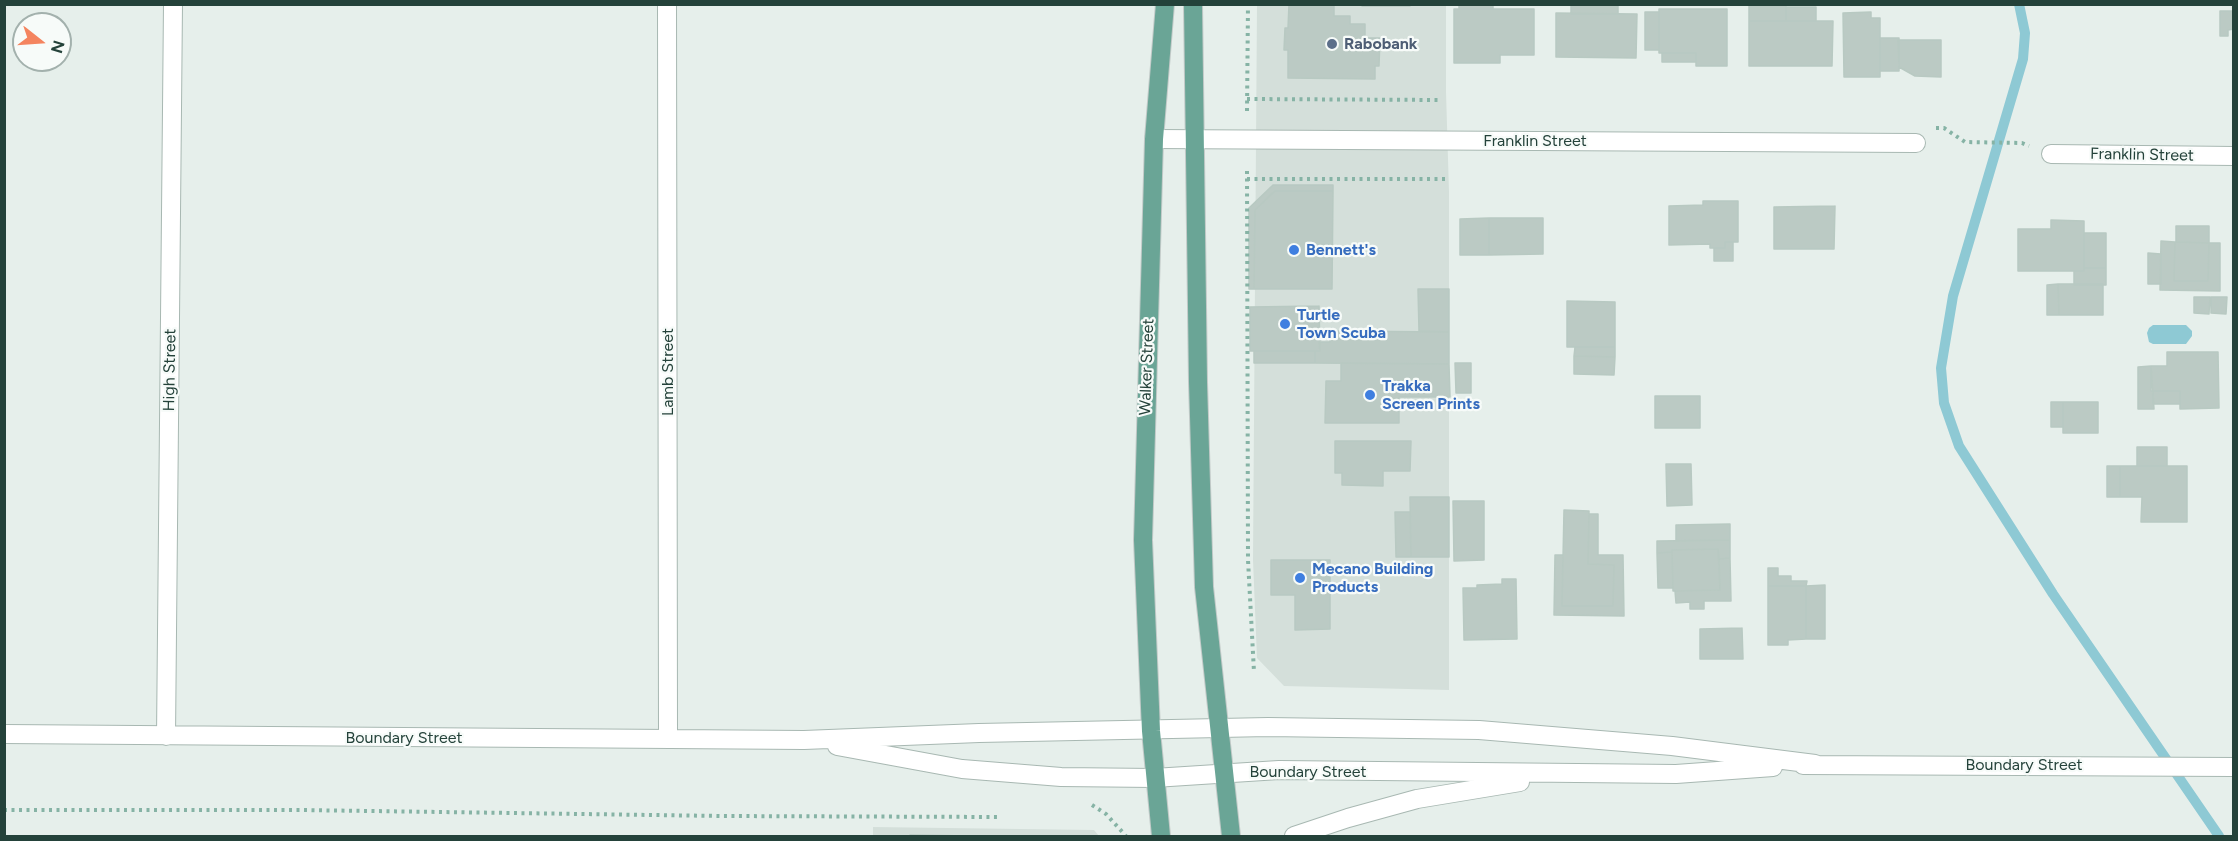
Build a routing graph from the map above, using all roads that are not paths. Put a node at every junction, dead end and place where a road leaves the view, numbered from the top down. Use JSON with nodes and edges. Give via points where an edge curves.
{"nodes":[{"id":1,"x":173,"y":4,"type":"edge"},
{"id":2,"x":667,"y":4,"type":"edge"},
{"id":3,"x":1165,"y":4,"type":"edge"},
{"id":4,"x":1192,"y":4,"type":"edge"},
{"id":5,"x":1154,"y":139,"type":"junction"},
{"id":6,"x":1193,"y":139,"type":"junction"},
{"id":7,"x":1916,"y":143,"type":"road end"},
{"id":8,"x":2051,"y":154,"type":"dead end"},
{"id":9,"x":2234,"y":156,"type":"edge"},
{"id":10,"x":1219,"y":729,"type":"junction"},
{"id":11,"x":1151,"y":731,"type":"junction"},
{"id":12,"x":4,"y":734,"type":"edge"},
{"id":13,"x":166,"y":736,"type":"junction"},
{"id":14,"x":668,"y":739,"type":"junction"},
{"id":15,"x":804,"y":740,"type":"junction"},
{"id":16,"x":1815,"y":764,"type":"junction"},
{"id":17,"x":2234,"y":767,"type":"edge"},
{"id":18,"x":1225,"y":773,"type":"junction"},
{"id":19,"x":1566,"y":774,"type":"junction"},
{"id":20,"x":1154,"y":778,"type":"junction"},
{"id":21,"x":1161,"y":837,"type":"edge"},
{"id":22,"x":1231,"y":837,"type":"edge"},
{"id":23,"x":1294,"y":837,"type":"edge"}],
"edges":[{"from":1,"to":13,"type":"street","name":"High Street"},
{"from":2,"to":14,"type":"street","name":"Lamb Street"},
{"from":3,"to":5,"type":"main road","name":"Walker Street"},
{"from":4,"to":6,"type":"main road"},
{"from":5,"to":6,"type":"street","name":"Franklin Street"},
{"from":5,"to":11,"type":"main road","name":"Walker Street","via":[[1143,540]]},
{"from":6,"to":7,"type":"street","name":"Franklin Street"},
{"from":6,"to":10,"type":"main road","via":[[1204,587]]},
{"from":8,"to":9,"type":"street","name":"Franklin Street"},
{"from":10,"to":11,"type":"street","name":"Boundary Street"},
{"from":10,"to":16,"type":"street","name":"Boundary Street","via":[[1479,730],[1672,746]]},
{"from":10,"to":18,"type":"main road"},
{"from":11,"to":15,"type":"street","name":"Boundary Street"},
{"from":11,"to":20,"type":"main road","name":"Walker Street"},
{"from":12,"to":13,"type":"street","name":"Boundary Street"},
{"from":13,"to":14,"type":"street","name":"Boundary Street"},
{"from":14,"to":15,"type":"street","name":"Boundary Street"},
{"from":15,"to":20,"type":"street","name":"Boundary Street","via":[[962,769],[1061,777]]},
{"from":16,"to":17,"type":"street","name":"Boundary Street"},
{"from":16,"to":19,"type":"street","name":"Boundary Street","via":[[1676,774]]},
{"from":18,"to":19,"type":"street","name":"Boundary Street","via":[[1279,770]]},
{"from":18,"to":20,"type":"street","name":"Boundary Street"},
{"from":18,"to":22,"type":"main road"},
{"from":19,"to":23,"type":"street","via":[[1417,799]]},
{"from":20,"to":21,"type":"main road","name":"Walker Street"}]}
